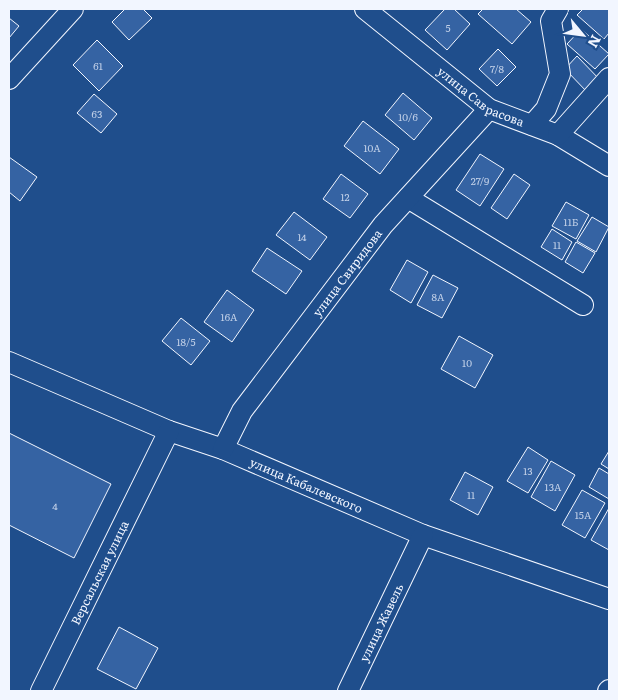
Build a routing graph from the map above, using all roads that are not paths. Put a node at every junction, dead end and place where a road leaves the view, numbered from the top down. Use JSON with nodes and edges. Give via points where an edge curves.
{"nodes":[{"id":1,"x":73,"y":9,"type":"edge"},
{"id":2,"x":365,"y":9,"type":"edge"},
{"id":3,"x":558,"y":9,"type":"edge"},
{"id":4,"x":609,"y":78,"type":"edge"},
{"id":5,"x":9,"y":79,"type":"edge"},
{"id":6,"x":489,"y":109,"type":"junction"},
{"id":7,"x":532,"y":125,"type":"junction"},
{"id":8,"x":558,"y":135,"type":"junction"},
{"id":9,"x":609,"y":166,"type":"edge"},
{"id":10,"x":408,"y":198,"type":"junction"},
{"id":11,"x":583,"y":305,"type":"dead end"},
{"id":12,"x":9,"y":362,"type":"edge"},
{"id":13,"x":168,"y":431,"type":"junction"},
{"id":14,"x":223,"y":449,"type":"junction"},
{"id":15,"x":423,"y":534,"type":"junction"},
{"id":16,"x":609,"y":599,"type":"edge"},
{"id":17,"x":40,"y":691,"type":"edge"},
{"id":18,"x":348,"y":691,"type":"edge"}],
"edges":[{"from":1,"to":5,"type":"street"},
{"from":2,"to":6,"type":"street","name":"улица Саврасова"},
{"from":3,"to":7,"type":"street","via":[[551,21],[560,74],[546,109]]},
{"from":4,"to":8,"type":"street"},
{"from":6,"to":7,"type":"street","name":"улица Саврасова"},
{"from":6,"to":10,"type":"street","name":"улица Свиридова"},
{"from":7,"to":8,"type":"street","name":"улица Саврасова"},
{"from":8,"to":9,"type":"street","name":"улица Саврасова"},
{"from":10,"to":11,"type":"street"},
{"from":10,"to":14,"type":"street","name":"улица Свиридова","via":[[383,225],[242,411]]},
{"from":12,"to":13,"type":"street","name":"улица Кабалевского"},
{"from":13,"to":14,"type":"street","name":"улица Кабалевского"},
{"from":13,"to":17,"type":"street","name":"Версальская улица"},
{"from":14,"to":15,"type":"street","name":"улица Кабалевского"},
{"from":15,"to":16,"type":"street","name":"улица Кабалевского"},
{"from":15,"to":18,"type":"street","name":"улица Жавель"}]}
